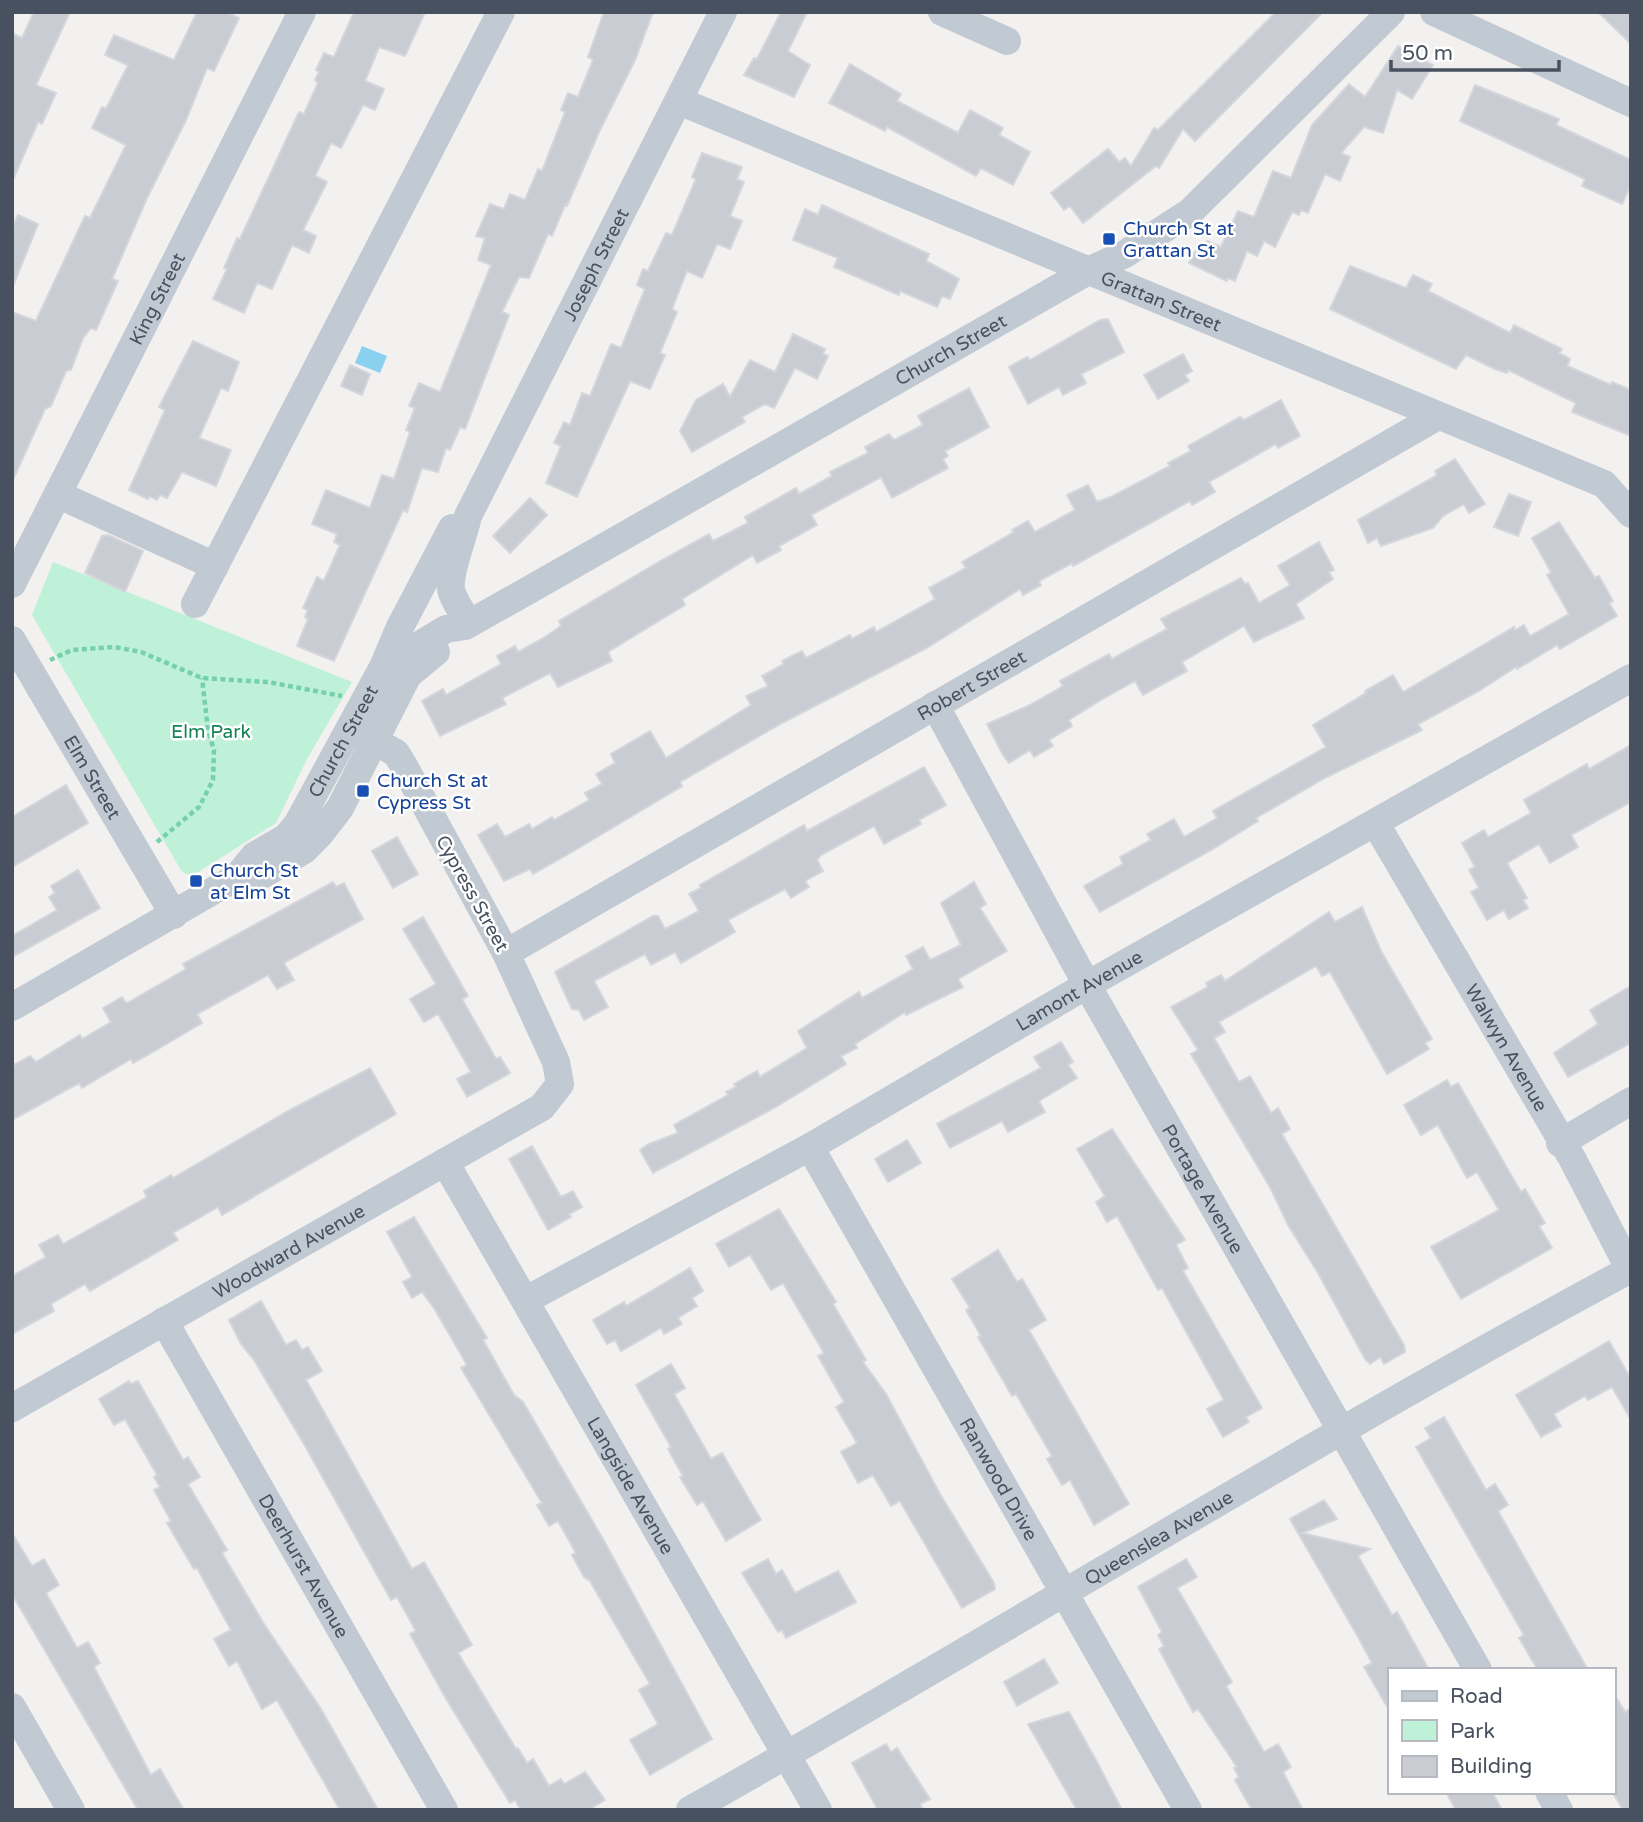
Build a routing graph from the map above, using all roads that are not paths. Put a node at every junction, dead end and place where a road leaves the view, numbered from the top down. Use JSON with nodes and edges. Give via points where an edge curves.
{"nodes":[{"id":1,"x":302,"y":12,"type":"edge"},
{"id":2,"x":501,"y":12,"type":"edge"},
{"id":3,"x":723,"y":12,"type":"edge"},
{"id":4,"x":942,"y":12,"type":"edge"},
{"id":5,"x":1391,"y":12,"type":"edge"},
{"id":6,"x":1434,"y":12,"type":"edge"},
{"id":7,"x":1007,"y":41,"type":"dead end"},
{"id":8,"x":679,"y":101,"type":"junction"},
{"id":9,"x":1631,"y":103,"type":"edge"},
{"id":10,"x":1088,"y":271,"type":"junction"},
{"id":11,"x":1436,"y":417,"type":"junction"},
{"id":12,"x":59,"y":495,"type":"junction"},
{"id":13,"x":1631,"y":514,"type":"edge"},
{"id":14,"x":468,"y":516,"type":"junction"},
{"id":15,"x":215,"y":566,"type":"junction"},
{"id":16,"x":12,"y":584,"type":"edge"},
{"id":17,"x":195,"y":604,"type":"dead end"},
{"id":18,"x":467,"y":625,"type":"junction"},
{"id":19,"x":12,"y":640,"type":"edge"},
{"id":20,"x":383,"y":667,"type":"junction"},
{"id":21,"x":1631,"y":678,"type":"edge"},
{"id":22,"x":935,"y":705,"type":"junction"},
{"id":23,"x":362,"y":733,"type":"junction"},
{"id":24,"x":1376,"y":824,"type":"junction"},
{"id":25,"x":174,"y":915,"type":"junction"},
{"id":26,"x":506,"y":953,"type":"junction"},
{"id":27,"x":1087,"y":985,"type":"junction"},
{"id":28,"x":12,"y":1007,"type":"edge"},
{"id":29,"x":560,"y":1084,"type":"joint"},
{"id":30,"x":1631,"y":1101,"type":"edge"},
{"id":31,"x":1560,"y":1143,"type":"junction"},
{"id":32,"x":810,"y":1147,"type":"junction"},
{"id":33,"x":445,"y":1162,"type":"junction"},
{"id":34,"x":1630,"y":1271,"type":"edge"},
{"id":35,"x":526,"y":1300,"type":"junction"},
{"id":36,"x":164,"y":1321,"type":"junction"},
{"id":37,"x":12,"y":1408,"type":"edge"},
{"id":38,"x":1339,"y":1429,"type":"junction"},
{"id":39,"x":1066,"y":1594,"type":"junction"},
{"id":40,"x":1477,"y":1668,"type":"edge"},
{"id":41,"x":12,"y":1707,"type":"edge"},
{"id":42,"x":787,"y":1755,"type":"junction"},
{"id":43,"x":1550,"y":1794,"type":"edge"},
{"id":44,"x":71,"y":1810,"type":"edge"},
{"id":45,"x":444,"y":1810,"type":"edge"},
{"id":46,"x":690,"y":1810,"type":"edge"},
{"id":47,"x":818,"y":1810,"type":"edge"},
{"id":48,"x":1188,"y":1810,"type":"edge"},
{"id":49,"x":1559,"y":1810,"type":"edge"}],
"edges":[{"from":1,"to":12,"type":"street","name":"King Street"},
{"from":2,"to":15,"type":"street"},
{"from":3,"to":8,"type":"street","name":"Joseph Street"},
{"from":4,"to":7,"type":"street"},
{"from":5,"to":10,"type":"street","name":"Church Street","via":[[1190,212],[1125,254]]},
{"from":6,"to":9,"type":"street"},
{"from":8,"to":10,"type":"street","name":"Grattan Street"},
{"from":8,"to":14,"type":"street","name":"Joseph Street"},
{"from":10,"to":11,"type":"street","name":"Grattan Street"},
{"from":10,"to":18,"type":"street","name":"Church Street"},
{"from":11,"to":13,"type":"street","name":"Grattan Street","via":[[1604,484]]},
{"from":11,"to":22,"type":"street","name":"Robert Street"},
{"from":12,"to":15,"type":"street"},
{"from":12,"to":16,"type":"street","name":"King Street"},
{"from":14,"to":18,"type":"street","name":"Joseph Street","via":[[450,579]]},
{"from":14,"to":20,"type":"street","name":"Joseph Street","via":[[453,526]]},
{"from":15,"to":17,"type":"street"},
{"from":18,"to":20,"type":"street","name":"Church Street","via":[[446,629]]},
{"from":18,"to":23,"type":"street","name":"Church Street","via":[[408,675]]},
{"from":19,"to":25,"type":"street","name":"Elm Street"},
{"from":20,"to":23,"type":"street","name":"Church Street"},
{"from":21,"to":24,"type":"street","name":"Lamont Avenue"},
{"from":22,"to":26,"type":"street","name":"Robert Street"},
{"from":22,"to":27,"type":"street","name":"Portage Avenue"},
{"from":23,"to":25,"type":"street","name":"Church Street","via":[[340,808],[320,834],[264,874],[237,877]]},
{"from":23,"to":26,"type":"street","name":"Cypress Street","via":[[399,758]]},
{"from":24,"to":27,"type":"street","name":"Lamont Avenue"},
{"from":24,"to":31,"type":"street","name":"Walwyn Avenue"},
{"from":25,"to":28,"type":"street","name":"Church Street"},
{"from":26,"to":29,"type":"street","name":"Cypress Street","via":[[556,1062]]},
{"from":27,"to":32,"type":"street","name":"Lamont Avenue"},
{"from":27,"to":38,"type":"street","name":"Portage Avenue"},
{"from":29,"to":33,"type":"street","name":"Woodward Avenue","via":[[542,1107]]},
{"from":30,"to":31,"type":"street"},
{"from":31,"to":34,"type":"street","name":"Walwyn Avenue"},
{"from":32,"to":35,"type":"street","name":"Lamont Avenue"},
{"from":32,"to":39,"type":"street","name":"Ranwood Drive"},
{"from":33,"to":35,"type":"street","name":"Langside Avenue"},
{"from":33,"to":36,"type":"street","name":"Woodward Avenue"},
{"from":34,"to":38,"type":"street","name":"Queenslea Avenue"},
{"from":35,"to":42,"type":"street","name":"Langside Avenue"},
{"from":36,"to":37,"type":"street","name":"Woodward Avenue"},
{"from":36,"to":45,"type":"street","name":"Deerhurst Avenue"},
{"from":38,"to":39,"type":"street","name":"Queenslea Avenue"},
{"from":38,"to":40,"type":"street","name":"Portage Avenue"},
{"from":39,"to":42,"type":"street","name":"Queenslea Avenue"},
{"from":39,"to":48,"type":"street","name":"Ranwood Drive"},
{"from":41,"to":44,"type":"street"},
{"from":42,"to":46,"type":"street","name":"Queenslea Avenue"},
{"from":42,"to":47,"type":"street","name":"Langside Avenue"},
{"from":43,"to":49,"type":"street"}]}
